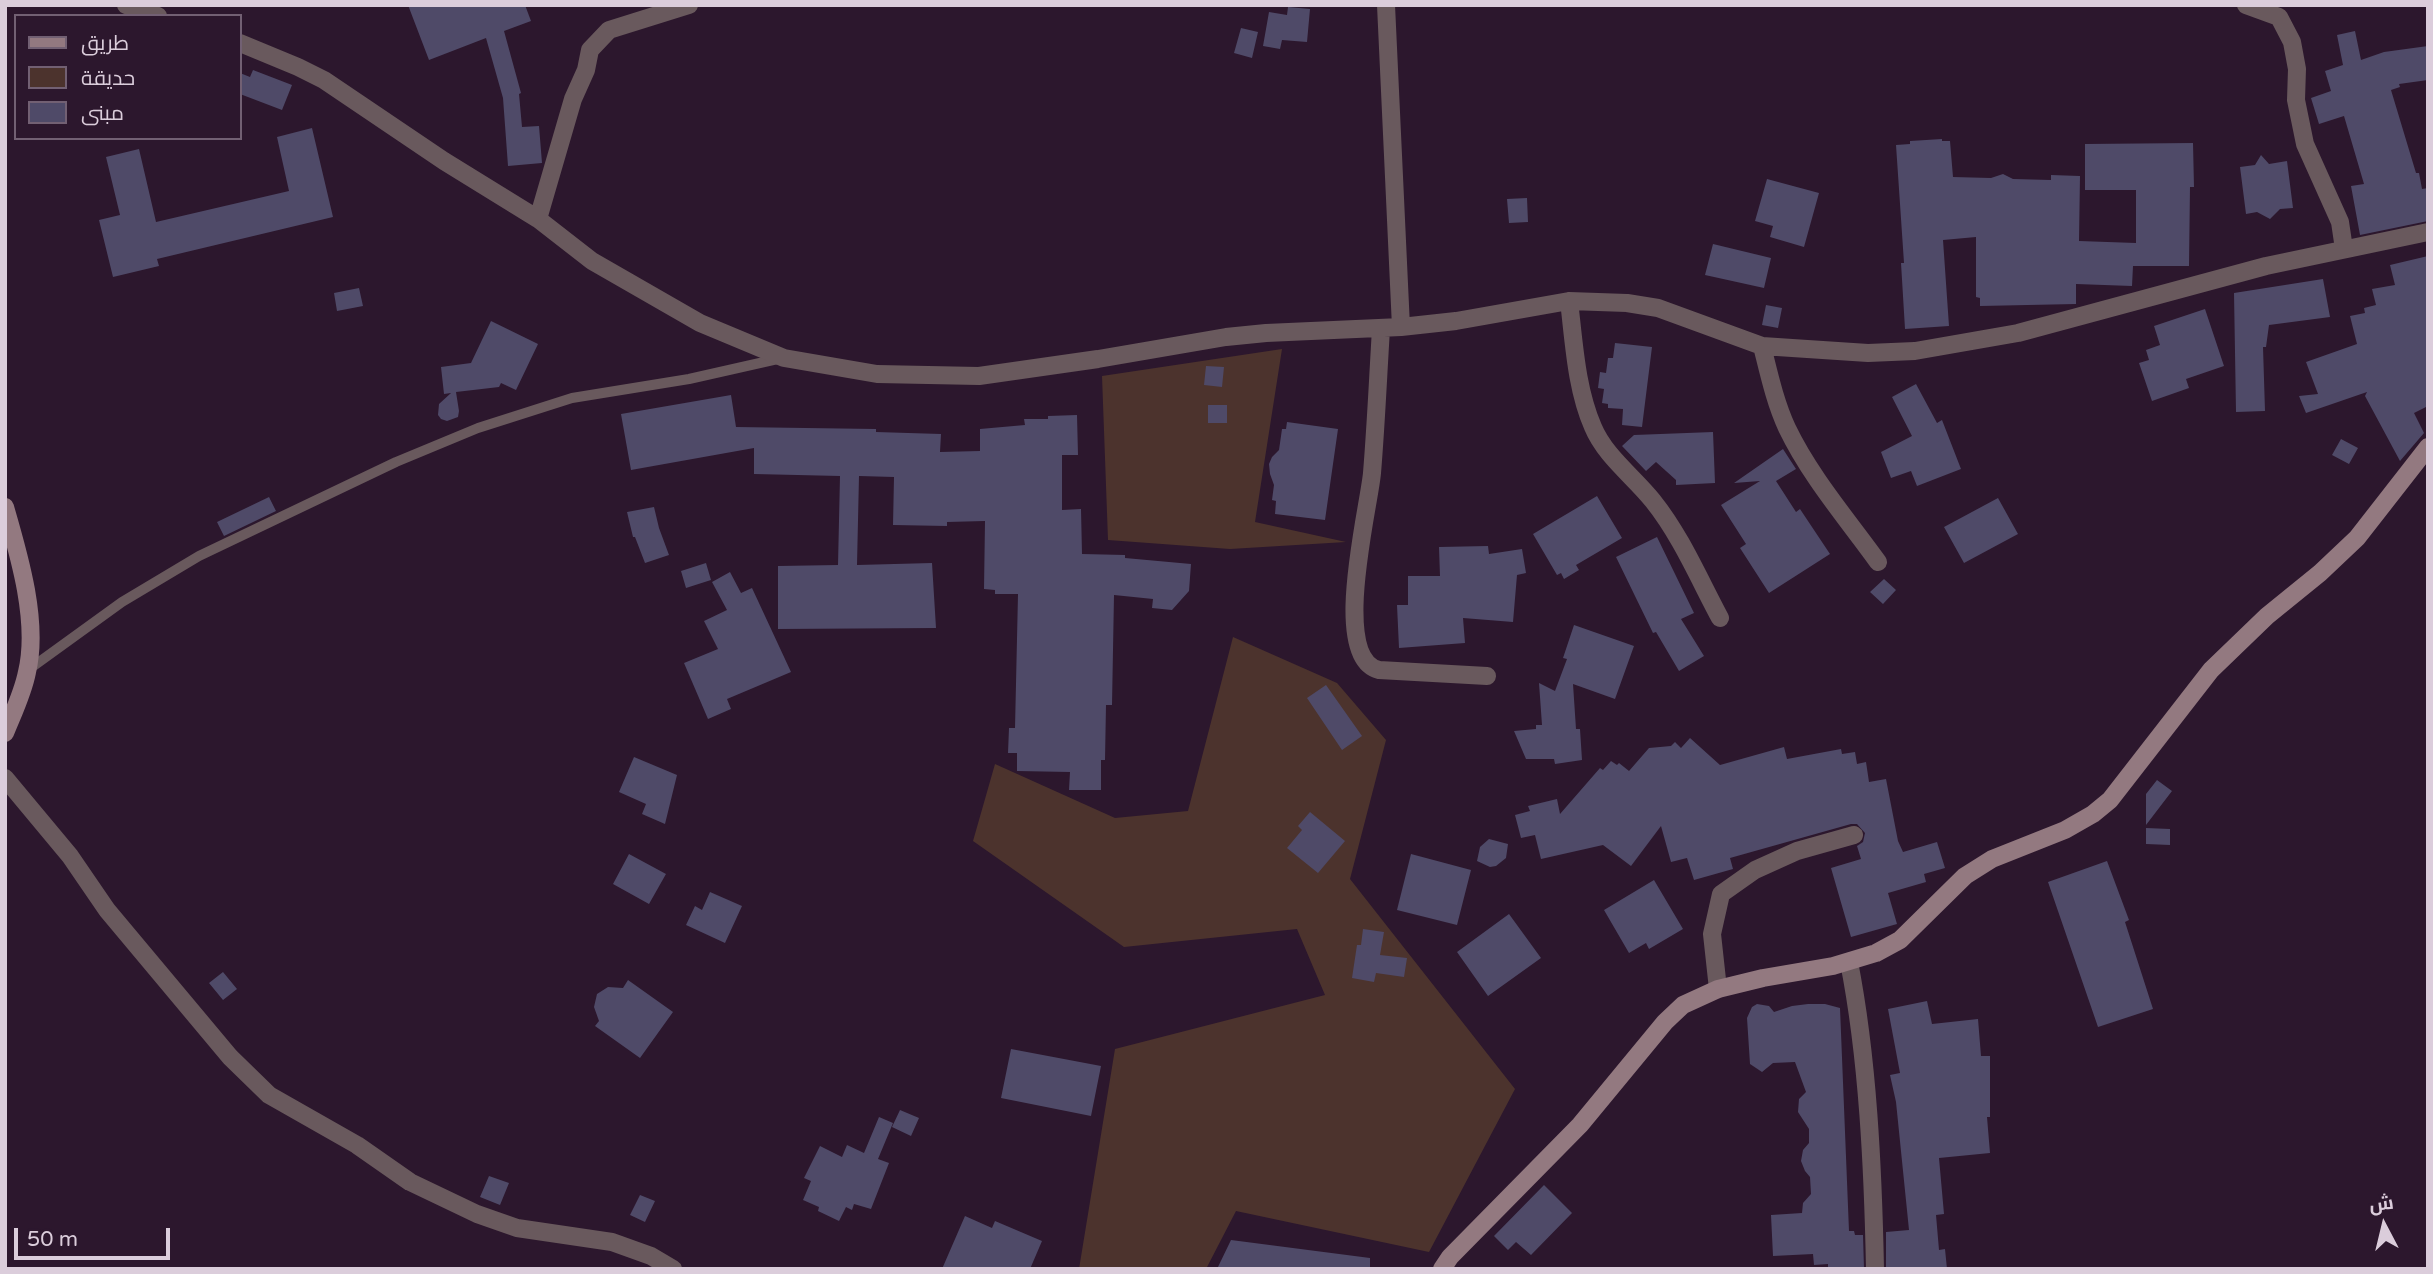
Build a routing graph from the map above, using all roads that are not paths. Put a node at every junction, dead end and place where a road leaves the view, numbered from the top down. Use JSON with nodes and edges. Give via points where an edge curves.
{"nodes":[{"id":1,"x":126,"y":5,"type":"edge"},
{"id":2,"x":689,"y":5,"type":"edge"},
{"id":3,"x":1386,"y":5,"type":"edge"},
{"id":4,"x":2246,"y":5,"type":"edge"},
{"id":5,"x":153,"y":14,"type":"edge"},
{"id":6,"x":242,"y":44,"type":"edge"},
{"id":7,"x":538,"y":219,"type":"junction"},
{"id":8,"x":2428,"y":232,"type":"edge"},
{"id":9,"x":2344,"y":249,"type":"junction"},
{"id":10,"x":1569,"y":300,"type":"junction"},
{"id":11,"x":1401,"y":327,"type":"junction"},
{"id":12,"x":1381,"y":329,"type":"junction"},
{"id":13,"x":1762,"y":346,"type":"junction"},
{"id":14,"x":784,"y":358,"type":"junction"},
{"id":15,"x":2428,"y":447,"type":"edge"},
{"id":16,"x":5,"y":507,"type":"edge"},
{"id":17,"x":1878,"y":562,"type":"dead end"},
{"id":18,"x":1720,"y":618,"type":"dead end"},
{"id":19,"x":28,"y":670,"type":"junction"},
{"id":20,"x":1486,"y":676,"type":"dead end"},
{"id":21,"x":5,"y":733,"type":"edge"},
{"id":22,"x":5,"y":778,"type":"edge"},
{"id":23,"x":1854,"y":835,"type":"dead end"},
{"id":24,"x":1849,"y":962,"type":"junction"},
{"id":25,"x":1718,"y":989,"type":"junction"},
{"id":26,"x":673,"y":1269,"type":"edge"},
{"id":27,"x":1442,"y":1269,"type":"edge"},
{"id":28,"x":1875,"y":1269,"type":"edge"}],
"edges":[{"from":1,"to":5,"type":"street"},
{"from":2,"to":7,"type":"street","via":[[609,30],[590,50]]},
{"from":3,"to":11,"type":"street"},
{"from":4,"to":9,"type":"street","via":[[2279,17],[2292,42],[2297,69],[2295,100],[2305,144],[2340,222]]},
{"from":6,"to":7,"type":"street","via":[[324,80]]},
{"from":7,"to":14,"type":"street","via":[[592,261],[659,301]]},
{"from":8,"to":9,"type":"street"},
{"from":9,"to":13,"type":"street","via":[[2018,332],[1915,351],[1868,354]]},
{"from":10,"to":11,"type":"street"},
{"from":10,"to":13,"type":"street","via":[[1658,308]]},
{"from":10,"to":18,"type":"street","via":[[1580,382],[1593,428],[1655,503]]},
{"from":11,"to":12,"type":"street"},
{"from":12,"to":14,"type":"street","via":[[1226,337],[979,376],[877,374]]},
{"from":12,"to":20,"type":"street","via":[[1372,476],[1354,594],[1363,659],[1379,670]]},
{"from":13,"to":17,"type":"street","via":[[1788,429]]},
{"from":14,"to":19,"type":"lane","via":[[572,398],[478,428],[384,467],[199,556],[122,602]]},
{"from":15,"to":24,"type":"street","via":[[2357,538],[2211,670],[2110,800],[2065,830],[1993,859],[1965,876],[1900,940]]},
{"from":16,"to":19,"type":"street","via":[[29,615]]},
{"from":19,"to":21,"type":"street"},
{"from":22,"to":26,"type":"street","via":[[230,1058],[270,1095],[410,1182],[477,1214],[517,1228],[612,1242]]},
{"from":23,"to":25,"type":"street","via":[[1797,851],[1755,870],[1721,894],[1712,934]]},
{"from":24,"to":25,"type":"street"},
{"from":24,"to":28,"type":"street","via":[[1863,1060]]},
{"from":25,"to":27,"type":"street","via":[[1683,1005],[1665,1023],[1580,1125]]}]}
